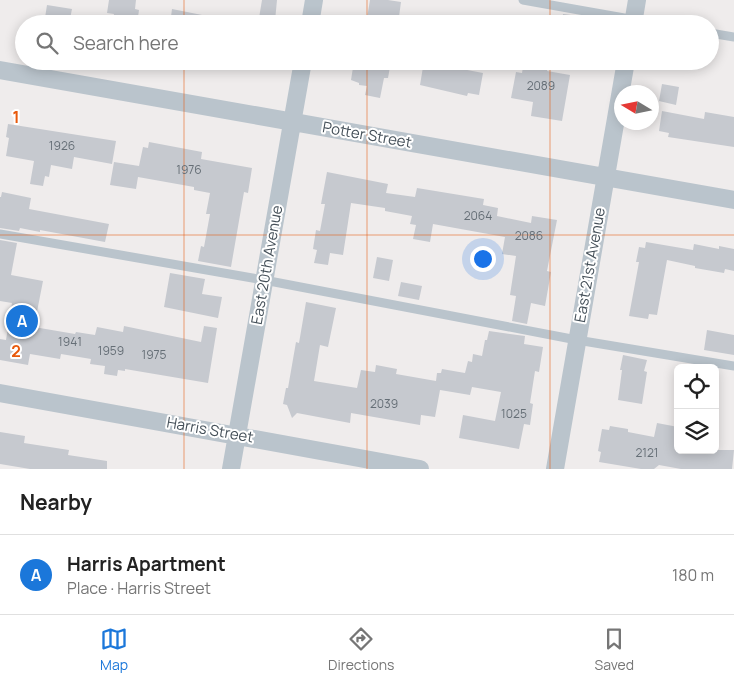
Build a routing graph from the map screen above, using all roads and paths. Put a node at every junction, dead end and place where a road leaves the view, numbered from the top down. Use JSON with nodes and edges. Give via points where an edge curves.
{"nodes":[{"id":1,"x":314,"y":0,"type":"edge"},
{"id":2,"x":523,"y":0,"type":"edge"},
{"id":3,"x":637,"y":0,"type":"edge"},
{"id":4,"x":312,"y":15,"type":"edge"},
{"id":5,"x":599,"y":15,"type":"edge"},
{"id":6,"x":635,"y":15,"type":"edge"},
{"id":7,"x":719,"y":34,"type":"edge"},
{"id":8,"x":734,"y":37,"type":"edge"},
{"id":9,"x":0,"y":70,"type":"edge"},
{"id":10,"x":301,"y":70,"type":"edge"},
{"id":11,"x":624,"y":70,"type":"edge"},
{"id":12,"x":292,"y":122,"type":"junction"},
{"id":13,"x":606,"y":177,"type":"junction"},
{"id":14,"x":734,"y":200,"type":"edge"},
{"id":15,"x":0,"y":234,"type":"edge"},
{"id":16,"x":264,"y":280,"type":"junction"},
{"id":17,"x":577,"y":340,"type":"junction"},
{"id":18,"x":734,"y":366,"type":"edge"},
{"id":19,"x":0,"y":393,"type":"edge"},
{"id":20,"x":237,"y":435,"type":"junction"},
{"id":21,"x":231,"y":469,"type":"edge"},
{"id":22,"x":420,"y":469,"type":"edge"},
{"id":23,"x":555,"y":469,"type":"edge"}],
"edges":[{"from":1,"to":4,"type":"street"},
{"from":2,"to":5,"type":"lane"},
{"from":3,"to":6,"type":"street"},
{"from":7,"to":8,"type":"lane"},
{"from":9,"to":12,"type":"street","name":"Potter Street"},
{"from":10,"to":12,"type":"street","name":"East 20th Avenue"},
{"from":11,"to":13,"type":"street","name":"East 21st Avenue"},
{"from":12,"to":13,"type":"street","name":"Potter Street"},
{"from":12,"to":16,"type":"street","name":"East 20th Avenue"},
{"from":13,"to":14,"type":"street","name":"Potter Street"},
{"from":13,"to":17,"type":"street","name":"East 21st Avenue"},
{"from":15,"to":16,"type":"lane"},
{"from":16,"to":17,"type":"lane"},
{"from":16,"to":20,"type":"street","name":"East 20th Avenue"},
{"from":17,"to":18,"type":"lane"},
{"from":17,"to":23,"type":"street","name":"East 21st Avenue"},
{"from":19,"to":20,"type":"street","name":"Harris Street"},
{"from":20,"to":21,"type":"street","name":"East 20th Avenue"},
{"from":20,"to":22,"type":"street","name":"Harris Street"}]}
